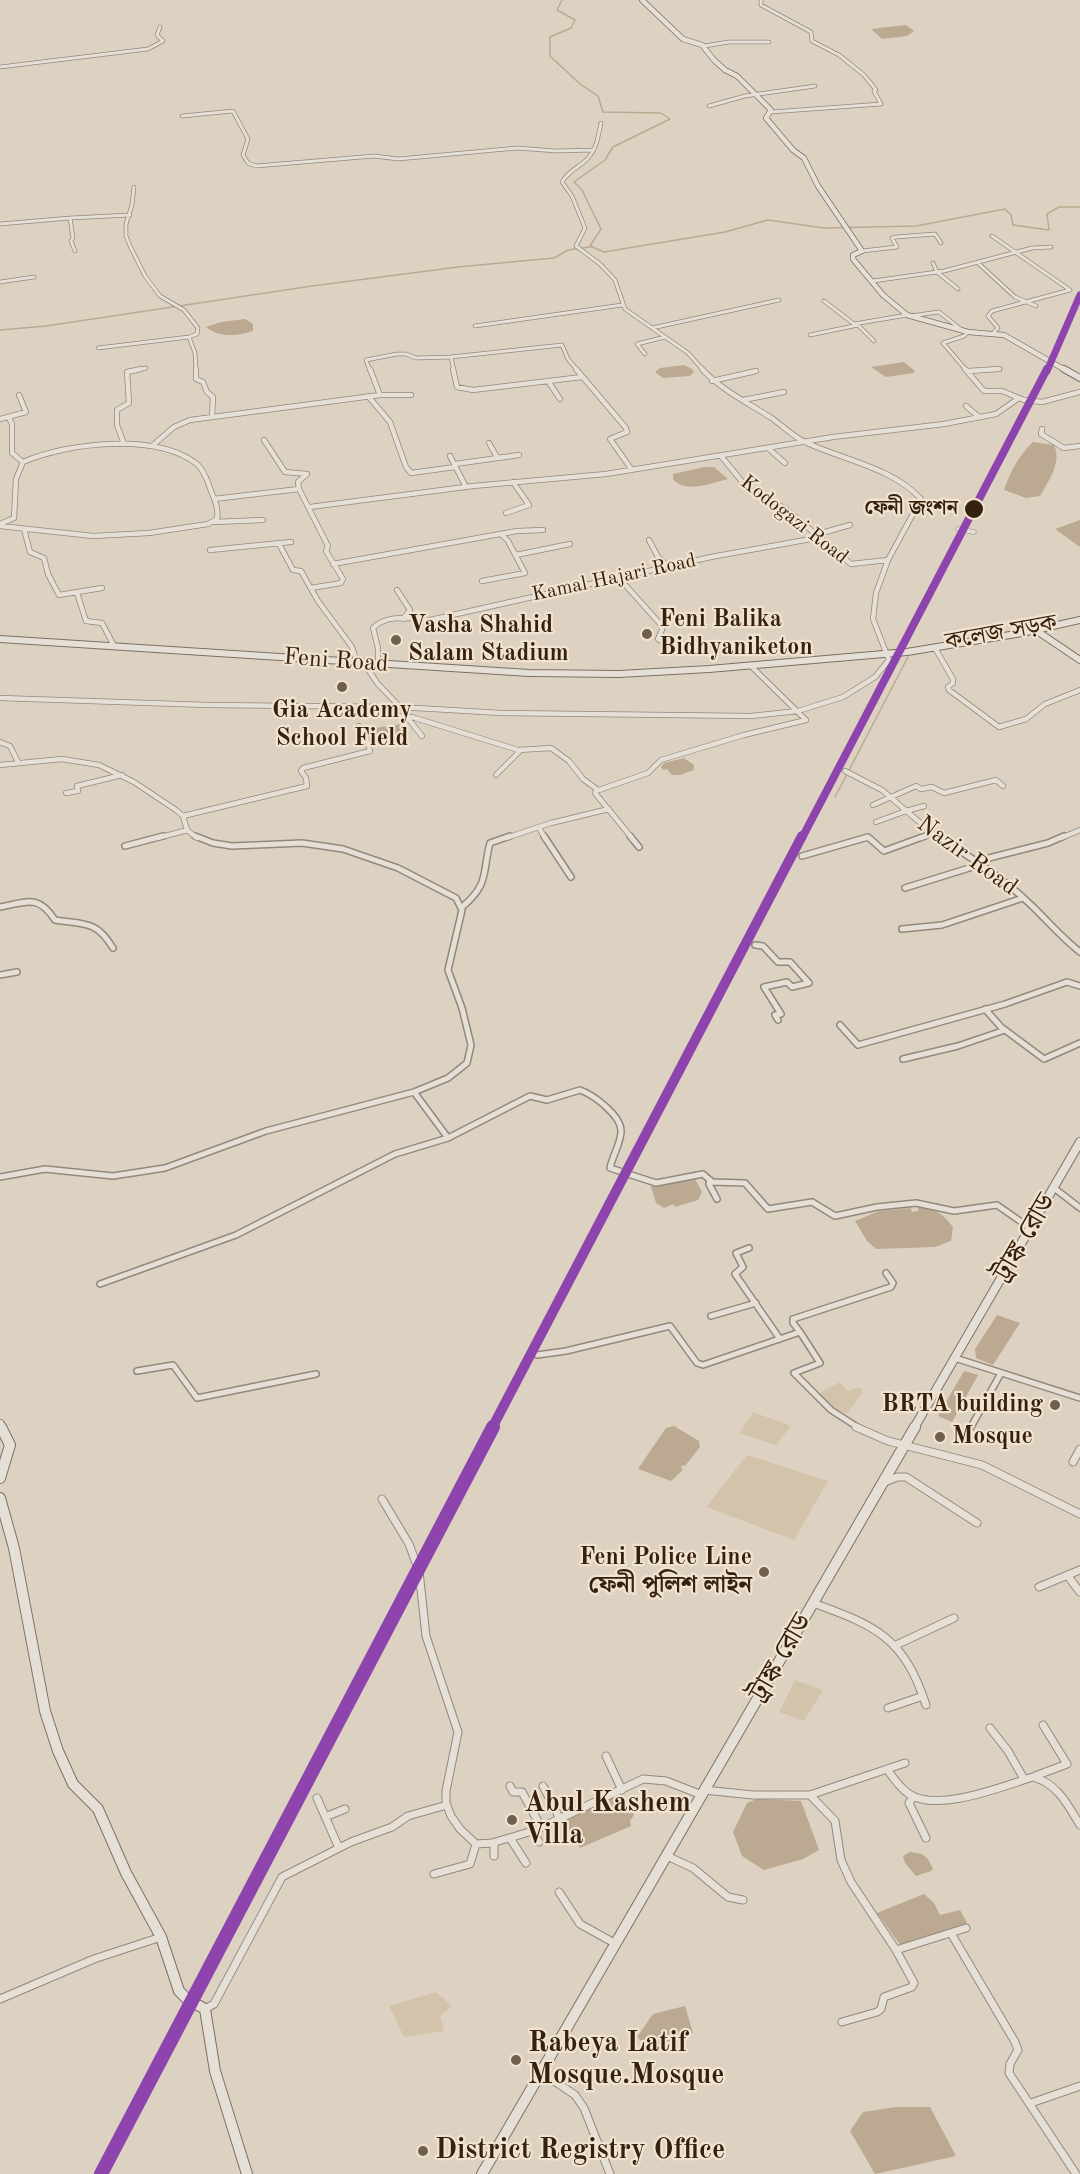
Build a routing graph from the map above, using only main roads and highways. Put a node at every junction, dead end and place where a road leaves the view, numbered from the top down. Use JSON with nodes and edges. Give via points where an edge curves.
{"nodes":[{"id":1,"x":642,"y":0,"type":"edge"},
{"id":2,"x":1080,"y":378,"type":"edge"},
{"id":3,"x":1080,"y":619,"type":"edge"},
{"id":4,"x":1035,"y":629,"type":"junction"},
{"id":5,"x":0,"y":638,"type":"edge"},
{"id":6,"x":887,"y":650,"type":"junction"},
{"id":7,"x":1080,"y":660,"type":"edge"},
{"id":8,"x":1080,"y":1142,"type":"edge"},
{"id":9,"x":0,"y":1424,"type":"edge"},
{"id":10,"x":0,"y":1478,"type":"edge"},
{"id":11,"x":0,"y":1499,"type":"edge"},
{"id":12,"x":247,"y":2174,"type":"edge"},
{"id":13,"x":482,"y":2174,"type":"edge"}],
"edges":[{"from":1,"to":2,"type":"main road","via":[[683,39],[704,46],[771,112],[766,118],[804,158],[862,251],[853,259],[883,295],[909,315],[966,332],[994,332]]},
{"from":3,"to":4,"type":"main road","name":"কলেজ সড়ক"},
{"from":4,"to":6,"type":"main road","name":"কলেজ সড়ক"},
{"from":4,"to":6,"type":"main road","name":"কলেজ সড়ক","via":[[917,651]]},
{"from":4,"to":7,"type":"main road"},
{"from":5,"to":6,"type":"main road","via":[[604,672]]},
{"from":5,"to":6,"type":"main road","name":"Feni Road","via":[[590,675],[751,666]]},
{"from":8,"to":13,"type":"main road","name":"ট্রাঙ্ক রোড"},
{"from":9,"to":10,"type":"main road","via":[[10,1445]]},
{"from":11,"to":12,"type":"main road","via":[[14,1548],[45,1711],[58,1751],[73,1784],[98,1809],[126,1873],[161,1936],[179,1991],[205,2009],[215,2071]]}]}
